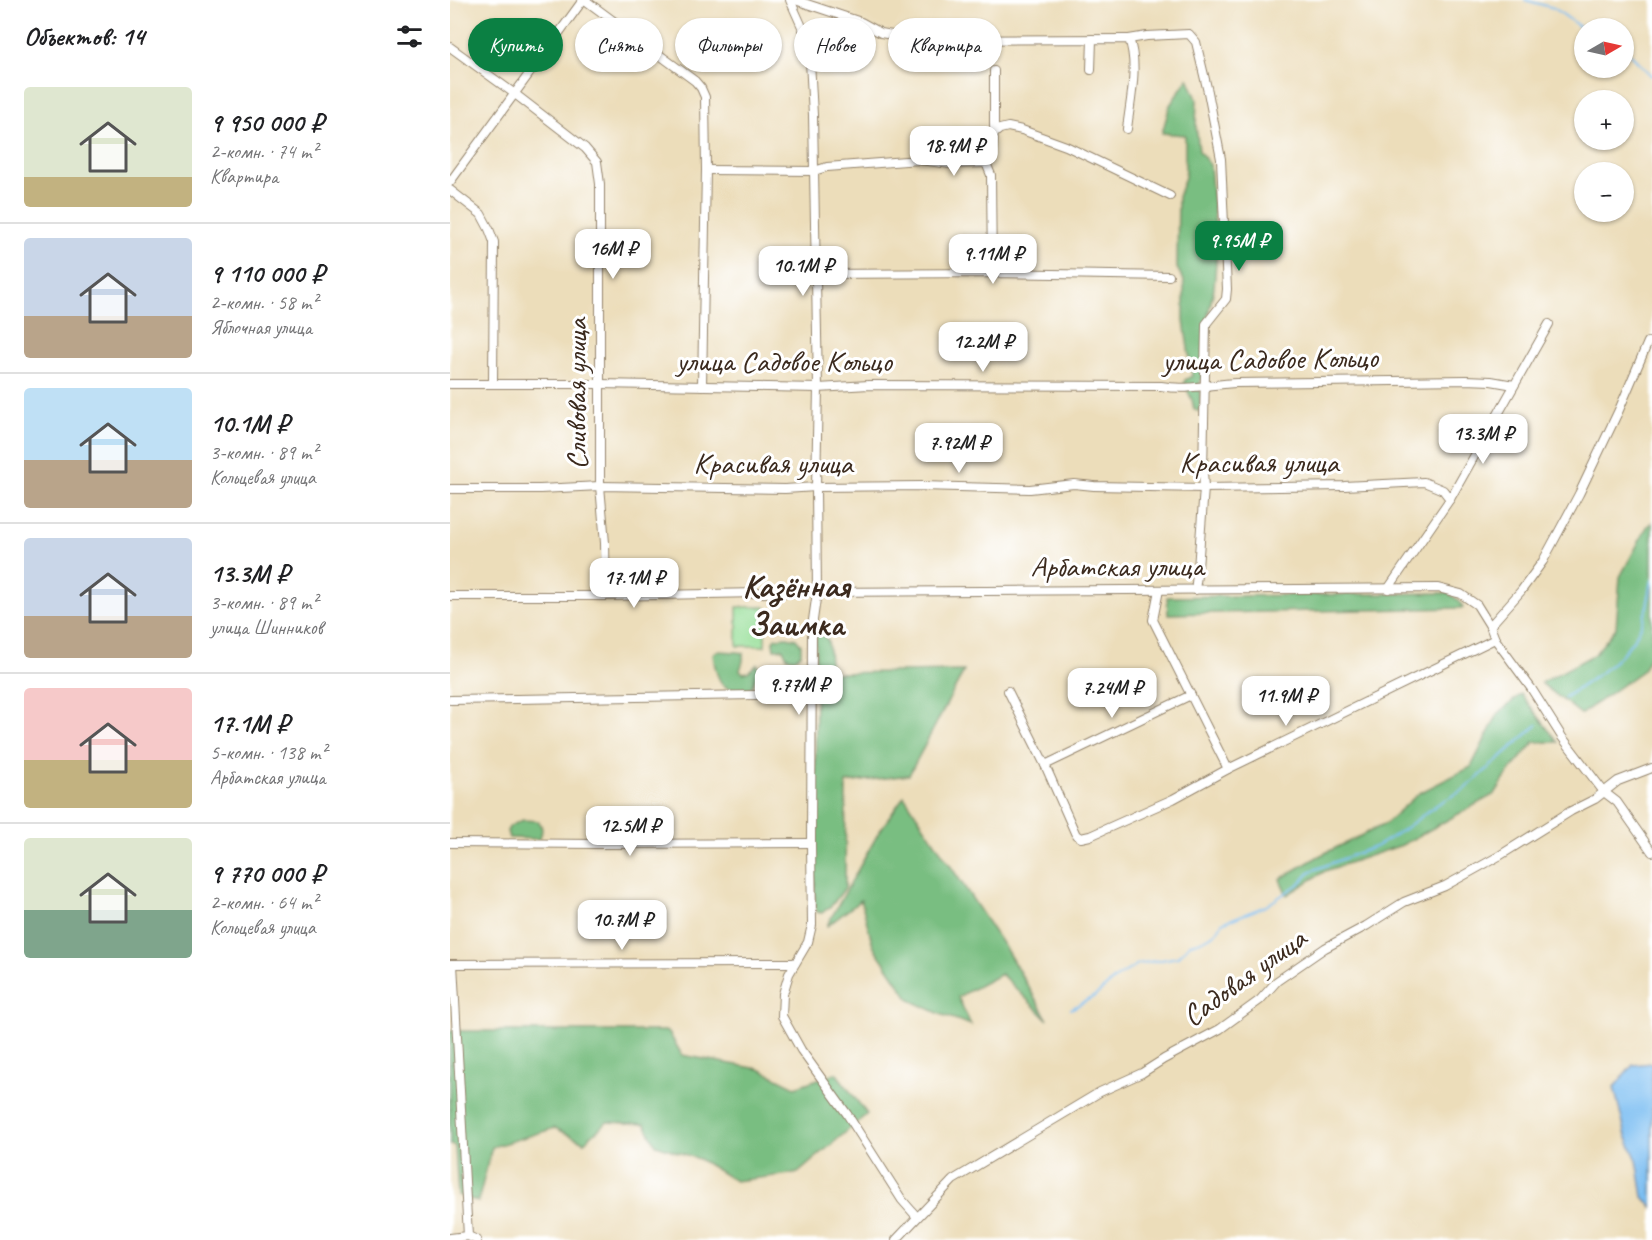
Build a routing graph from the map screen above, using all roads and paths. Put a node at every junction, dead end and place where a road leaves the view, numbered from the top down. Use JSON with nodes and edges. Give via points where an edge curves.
{"nodes":[{"id":1,"x":584,"y":0,"type":"edge"},
{"id":2,"x":790,"y":0,"type":"edge"},
{"id":3,"x":795,"y":0,"type":"edge"},
{"id":4,"x":1092,"y":39,"type":"junction"},
{"id":5,"x":1129,"y":39,"type":"junction"},
{"id":6,"x":450,"y":46,"type":"edge"},
{"id":7,"x":1091,"y":70,"type":"dead end"},
{"id":8,"x":994,"y":72,"type":"edge"},
{"id":9,"x":515,"y":94,"type":"junction"},
{"id":10,"x":1128,"y":129,"type":"dead end"},
{"id":11,"x":994,"y":134,"type":"junction"},
{"id":12,"x":986,"y":163,"type":"junction"},
{"id":13,"x":706,"y":170,"type":"junction"},
{"id":14,"x":814,"y":171,"type":"junction"},
{"id":15,"x":450,"y":182,"type":"edge"},
{"id":16,"x":450,"y":190,"type":"edge"},
{"id":17,"x":1170,"y":196,"type":"dead end"},
{"id":18,"x":992,"y":273,"type":"junction"},
{"id":19,"x":816,"y":274,"type":"junction"},
{"id":20,"x":1170,"y":276,"type":"dead end"},
{"id":21,"x":1549,"y":324,"type":"dead end"},
{"id":22,"x":1648,"y":342,"type":"dead end"},
{"id":23,"x":450,"y":384,"type":"edge"},
{"id":24,"x":493,"y":384,"type":"junction"},
{"id":25,"x":600,"y":384,"type":"junction"},
{"id":26,"x":1514,"y":385,"type":"junction"},
{"id":27,"x":702,"y":386,"type":"junction"},
{"id":28,"x":1205,"y":387,"type":"junction"},
{"id":29,"x":818,"y":388,"type":"junction"},
{"id":30,"x":600,"y":486,"type":"junction"},
{"id":31,"x":816,"y":487,"type":"junction"},
{"id":32,"x":1204,"y":488,"type":"junction"},
{"id":33,"x":450,"y":489,"type":"edge"},
{"id":34,"x":1450,"y":499,"type":"junction"},
{"id":35,"x":1388,"y":589,"type":"junction"},
{"id":36,"x":1159,"y":590,"type":"junction"},
{"id":37,"x":1195,"y":590,"type":"junction"},
{"id":38,"x":817,"y":592,"type":"junction"},
{"id":39,"x":450,"y":596,"type":"edge"},
{"id":40,"x":606,"y":596,"type":"junction"},
{"id":41,"x":1490,"y":626,"type":"junction"},
{"id":42,"x":1495,"y":639,"type":"junction"},
{"id":43,"x":1008,"y":691,"type":"dead end"},
{"id":44,"x":812,"y":694,"type":"junction"},
{"id":45,"x":1191,"y":695,"type":"junction"},
{"id":46,"x":450,"y":700,"type":"edge"},
{"id":47,"x":1045,"y":765,"type":"junction"},
{"id":48,"x":1652,"y":768,"type":"edge"},
{"id":49,"x":1228,"y":769,"type":"junction"},
{"id":50,"x":1604,"y":792,"type":"junction"},
{"id":51,"x":450,"y":843,"type":"edge"},
{"id":52,"x":811,"y":843,"type":"junction"},
{"id":53,"x":1652,"y":852,"type":"edge"},
{"id":54,"x":795,"y":963,"type":"junction"},
{"id":55,"x":451,"y":964,"type":"edge"},
{"id":56,"x":917,"y":1217,"type":"junction"},
{"id":57,"x":450,"y":1238,"type":"edge"},
{"id":58,"x":465,"y":1238,"type":"edge"},
{"id":59,"x":477,"y":1240,"type":"edge"},
{"id":60,"x":896,"y":1240,"type":"edge"}],
"edges":[{"from":1,"to":9,"type":"street"},
{"from":1,"to":13,"type":"street","via":[[701,88],[705,97]]},
{"from":2,"to":14,"type":"street","via":[[803,29],[810,61]]},
{"from":3,"to":4,"type":"street","via":[[861,22],[881,33],[918,40]]},
{"from":4,"to":5,"type":"street"},
{"from":4,"to":7,"type":"street"},
{"from":5,"to":10,"type":"street","via":[[1134,60]]},
{"from":5,"to":28,"type":"street","via":[[1189,34],[1196,42],[1208,92],[1221,159],[1227,289],[1226,299],[1206,324]]},
{"from":6,"to":9,"type":"street","name":"Сливовая улица"},
{"from":8,"to":11,"type":"street"},
{"from":9,"to":15,"type":"street"},
{"from":9,"to":25,"type":"street","name":"Сливовая улица","via":[[585,148],[597,162]]},
{"from":11,"to":12,"type":"street"},
{"from":11,"to":17,"type":"street","via":[[1008,127],[1022,130],[1066,146]]},
{"from":12,"to":14,"type":"street","via":[[920,160]]},
{"from":12,"to":18,"type":"street","via":[[991,176]]},
{"from":13,"to":14,"type":"street"},
{"from":13,"to":27,"type":"street"},
{"from":14,"to":19,"type":"street"},
{"from":16,"to":24,"type":"street","via":[[481,214],[494,242]]},
{"from":18,"to":19,"type":"street"},
{"from":18,"to":20,"type":"street"},
{"from":19,"to":29,"type":"street"},
{"from":21,"to":26,"type":"street"},
{"from":22,"to":41,"type":"street","via":[[1579,494],[1543,561]]},
{"from":23,"to":24,"type":"street","name":"улица Садовое Кольцо"},
{"from":24,"to":25,"type":"street","name":"улица Садовое Кольцо"},
{"from":25,"to":27,"type":"street","name":"улица Садовое Кольцо"},
{"from":25,"to":30,"type":"street","name":"Сливовая улица"},
{"from":26,"to":28,"type":"street","name":"улица Садовое Кольцо","via":[[1466,380],[1237,383]]},
{"from":26,"to":34,"type":"street"},
{"from":27,"to":29,"type":"street","name":"улица Садовое Кольцо"},
{"from":28,"to":29,"type":"street","name":"улица Садовое Кольцо"},
{"from":28,"to":32,"type":"street"},
{"from":29,"to":31,"type":"street"},
{"from":30,"to":31,"type":"street","name":"Красивая улица"},
{"from":30,"to":33,"type":"street","name":"Красивая улица"},
{"from":30,"to":40,"type":"street","name":"Сливовая улица"},
{"from":31,"to":32,"type":"street","name":"Красивая улица","via":[[1030,489],[1074,484]]},
{"from":31,"to":38,"type":"street"},
{"from":32,"to":34,"type":"street","name":"Красивая улица","via":[[1424,482],[1443,490]]},
{"from":32,"to":37,"type":"street"},
{"from":34,"to":35,"type":"street"},
{"from":35,"to":37,"type":"street","name":"Арбатская улица"},
{"from":35,"to":41,"type":"street","name":"Арбатская улица","via":[[1438,588],[1461,594],[1477,605]]},
{"from":36,"to":37,"type":"street","name":"Арбатская улица"},
{"from":36,"to":38,"type":"street","name":"Арбатская улица"},
{"from":36,"to":45,"type":"street","via":[[1153,620]]},
{"from":38,"to":40,"type":"street","name":"Арбатская улица"},
{"from":38,"to":44,"type":"street","via":[[812,627]]},
{"from":39,"to":40,"type":"street","name":"Арбатская улица"},
{"from":41,"to":42,"type":"street","name":"Арбатская улица"},
{"from":42,"to":49,"type":"street"},
{"from":42,"to":50,"type":"street","name":"Арбатская улица"},
{"from":43,"to":47,"type":"street"},
{"from":44,"to":46,"type":"street"},
{"from":44,"to":52,"type":"street"},
{"from":45,"to":47,"type":"street"},
{"from":45,"to":49,"type":"street"},
{"from":47,"to":49,"type":"street","via":[[1076,836],[1081,838],[1173,799]]},
{"from":48,"to":50,"type":"street","name":"Садовая улица","via":[[1623,778]]},
{"from":50,"to":53,"type":"street","name":"Арбатская улица","via":[[1617,802]]},
{"from":50,"to":56,"type":"street","name":"Садовая улица","via":[[1499,856],[1445,886],[1404,902],[1324,948],[1276,981],[1260,1000],[1220,1029],[1100,1092],[953,1180]]},
{"from":51,"to":52,"type":"street"},
{"from":52,"to":54,"type":"street","via":[[812,925],[808,942]]},
{"from":54,"to":55,"type":"street"},
{"from":54,"to":56,"type":"street","via":[[783,994],[782,1016],[801,1050]]},
{"from":55,"to":58,"type":"street"},
{"from":56,"to":60,"type":"street","name":"Садовая улица"},
{"from":57,"to":58,"type":"street"},
{"from":58,"to":59,"type":"street"}]}
